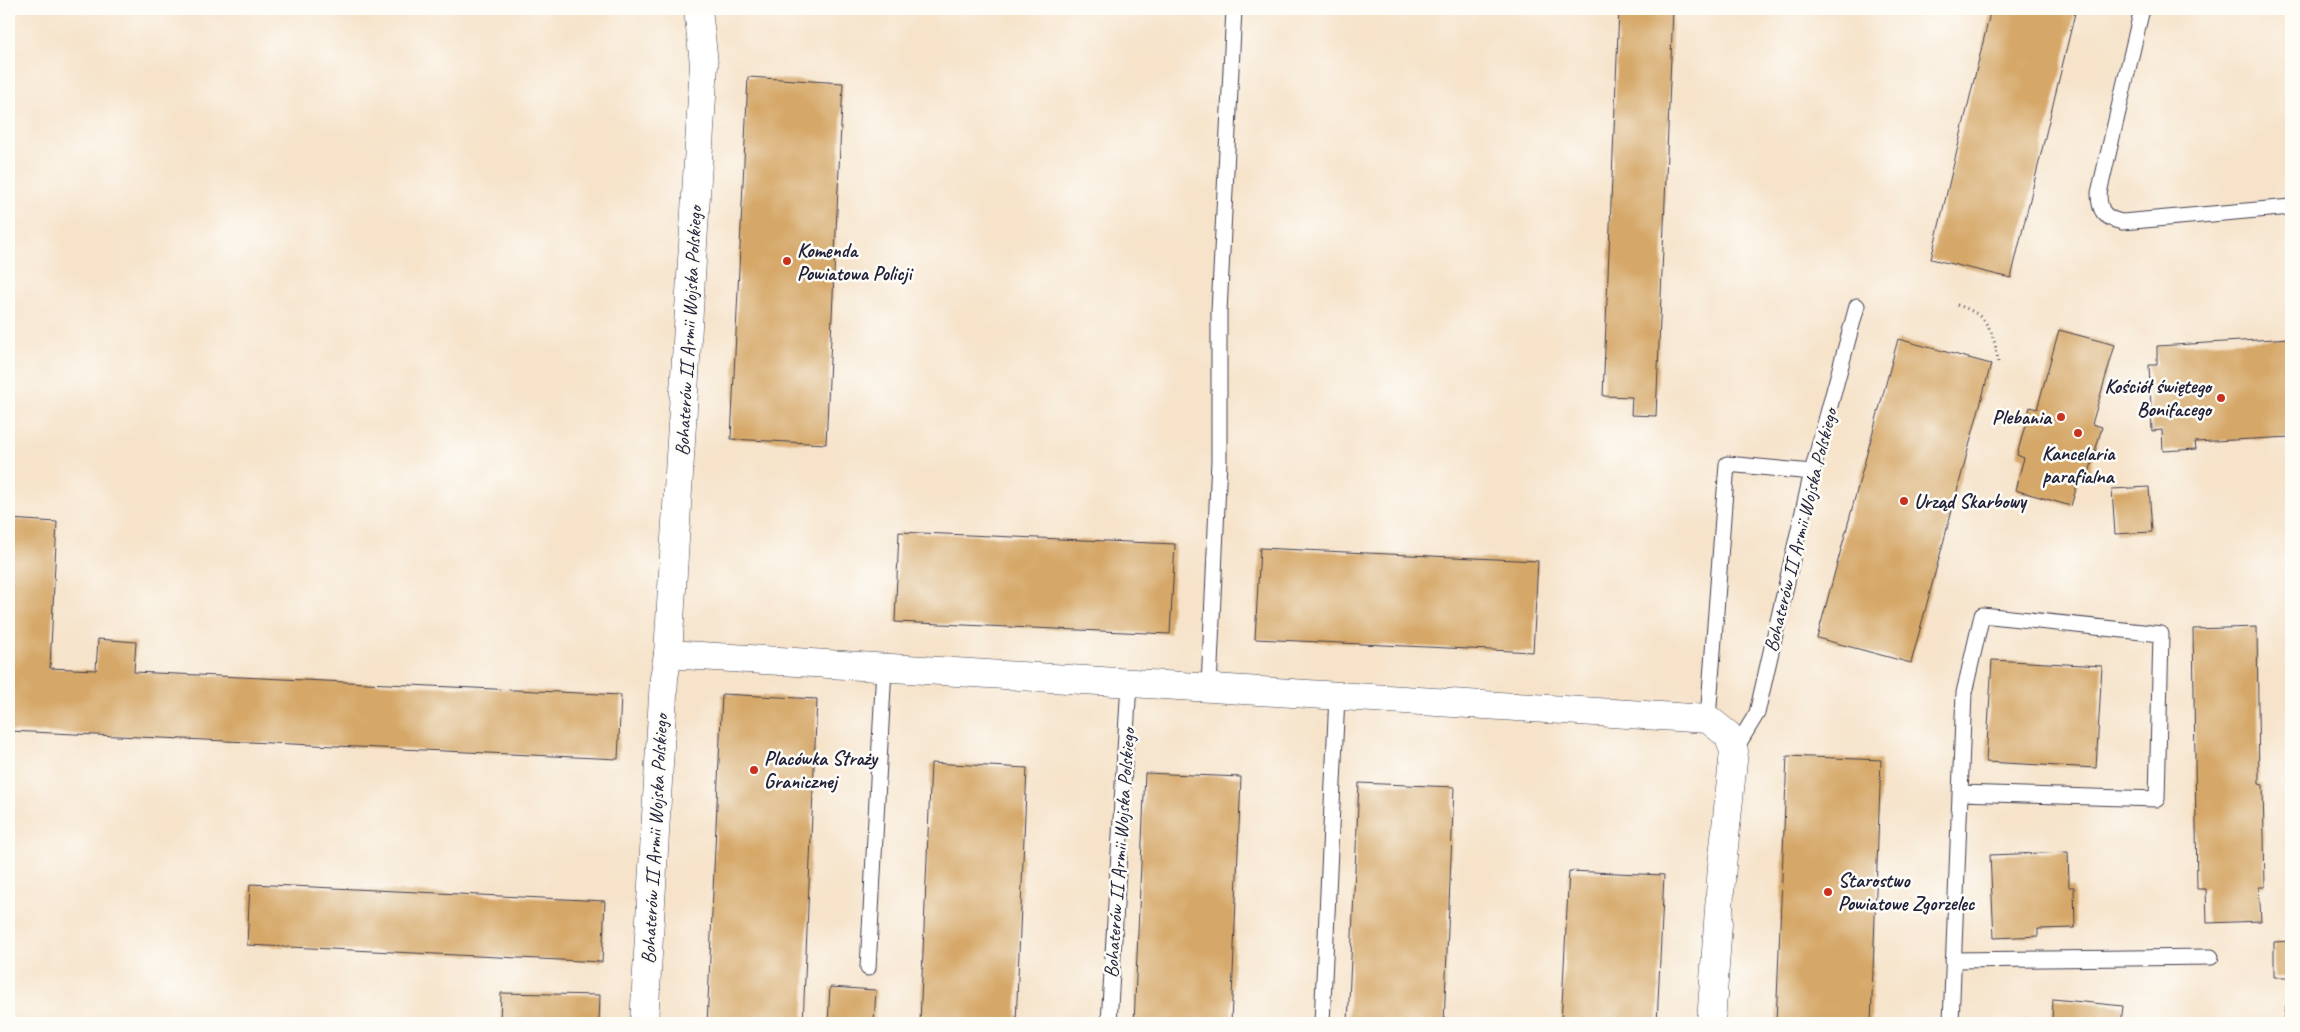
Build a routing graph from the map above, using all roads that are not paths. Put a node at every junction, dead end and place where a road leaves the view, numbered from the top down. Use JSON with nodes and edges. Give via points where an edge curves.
{"nodes":[{"id":1,"x":698,"y":9,"type":"edge"},
{"id":2,"x":1234,"y":9,"type":"edge"},
{"id":3,"x":2142,"y":9,"type":"edge"},
{"id":4,"x":2291,"y":207,"type":"edge"},
{"id":5,"x":1857,"y":306,"type":"dead end"},
{"id":6,"x":1812,"y":472,"type":"junction"},
{"id":7,"x":668,"y":654,"type":"junction"},
{"id":8,"x":884,"y":668,"type":"junction"},
{"id":9,"x":1130,"y":683,"type":"junction"},
{"id":10,"x":1209,"y":688,"type":"junction"},
{"id":11,"x":1337,"y":696,"type":"junction"},
{"id":12,"x":1708,"y":719,"type":"junction"},
{"id":13,"x":1734,"y":751,"type":"junction"},
{"id":14,"x":1960,"y":793,"type":"junction"},
{"id":15,"x":2211,"y":957,"type":"dead end"},
{"id":16,"x":1953,"y":960,"type":"junction"},
{"id":17,"x":868,"y":968,"type":"dead end"},
{"id":18,"x":644,"y":1023,"type":"edge"},
{"id":19,"x":1109,"y":1023,"type":"edge"},
{"id":20,"x":1322,"y":1023,"type":"edge"},
{"id":21,"x":1711,"y":1023,"type":"edge"},
{"id":22,"x":1951,"y":1023,"type":"edge"}],
"edges":[{"from":1,"to":7,"type":"street","name":"Bohaterów II Armii Wojska Polskiego","via":[[704,64]]},
{"from":2,"to":10,"type":"lane","via":[[1219,312],[1219,460]]},
{"from":3,"to":4,"type":"lane","via":[[2099,193],[2099,208],[2109,219],[2122,222]]},
{"from":5,"to":6,"type":"lane","name":"Bohaterów II Armii Wojska Polskiego"},
{"from":6,"to":12,"type":"lane","via":[[1727,464]]},
{"from":6,"to":13,"type":"lane","name":"Bohaterów II Armii Wojska Polskiego","via":[[1757,713]]},
{"from":7,"to":8,"type":"street"},
{"from":7,"to":18,"type":"street","name":"Bohaterów II Armii Wojska Polskiego","via":[[652,854]]},
{"from":8,"to":9,"type":"street"},
{"from":8,"to":17,"type":"lane"},
{"from":9,"to":10,"type":"street"},
{"from":9,"to":19,"type":"lane","name":"Bohaterów II Armii Wojska Polskiego"},
{"from":10,"to":11,"type":"street"},
{"from":11,"to":12,"type":"street"},
{"from":11,"to":20,"type":"lane"},
{"from":12,"to":13,"type":"street","via":[[1728,735]]},
{"from":13,"to":21,"type":"street","name":"Bohaterów II Armii Wojska Polskiego"},
{"from":14,"to":14,"type":"lane","via":[[1964,692],[1982,615],[2161,634],[2157,799]]},
{"from":14,"to":16,"type":"lane"},
{"from":15,"to":16,"type":"lane"},
{"from":16,"to":22,"type":"lane"}]}
